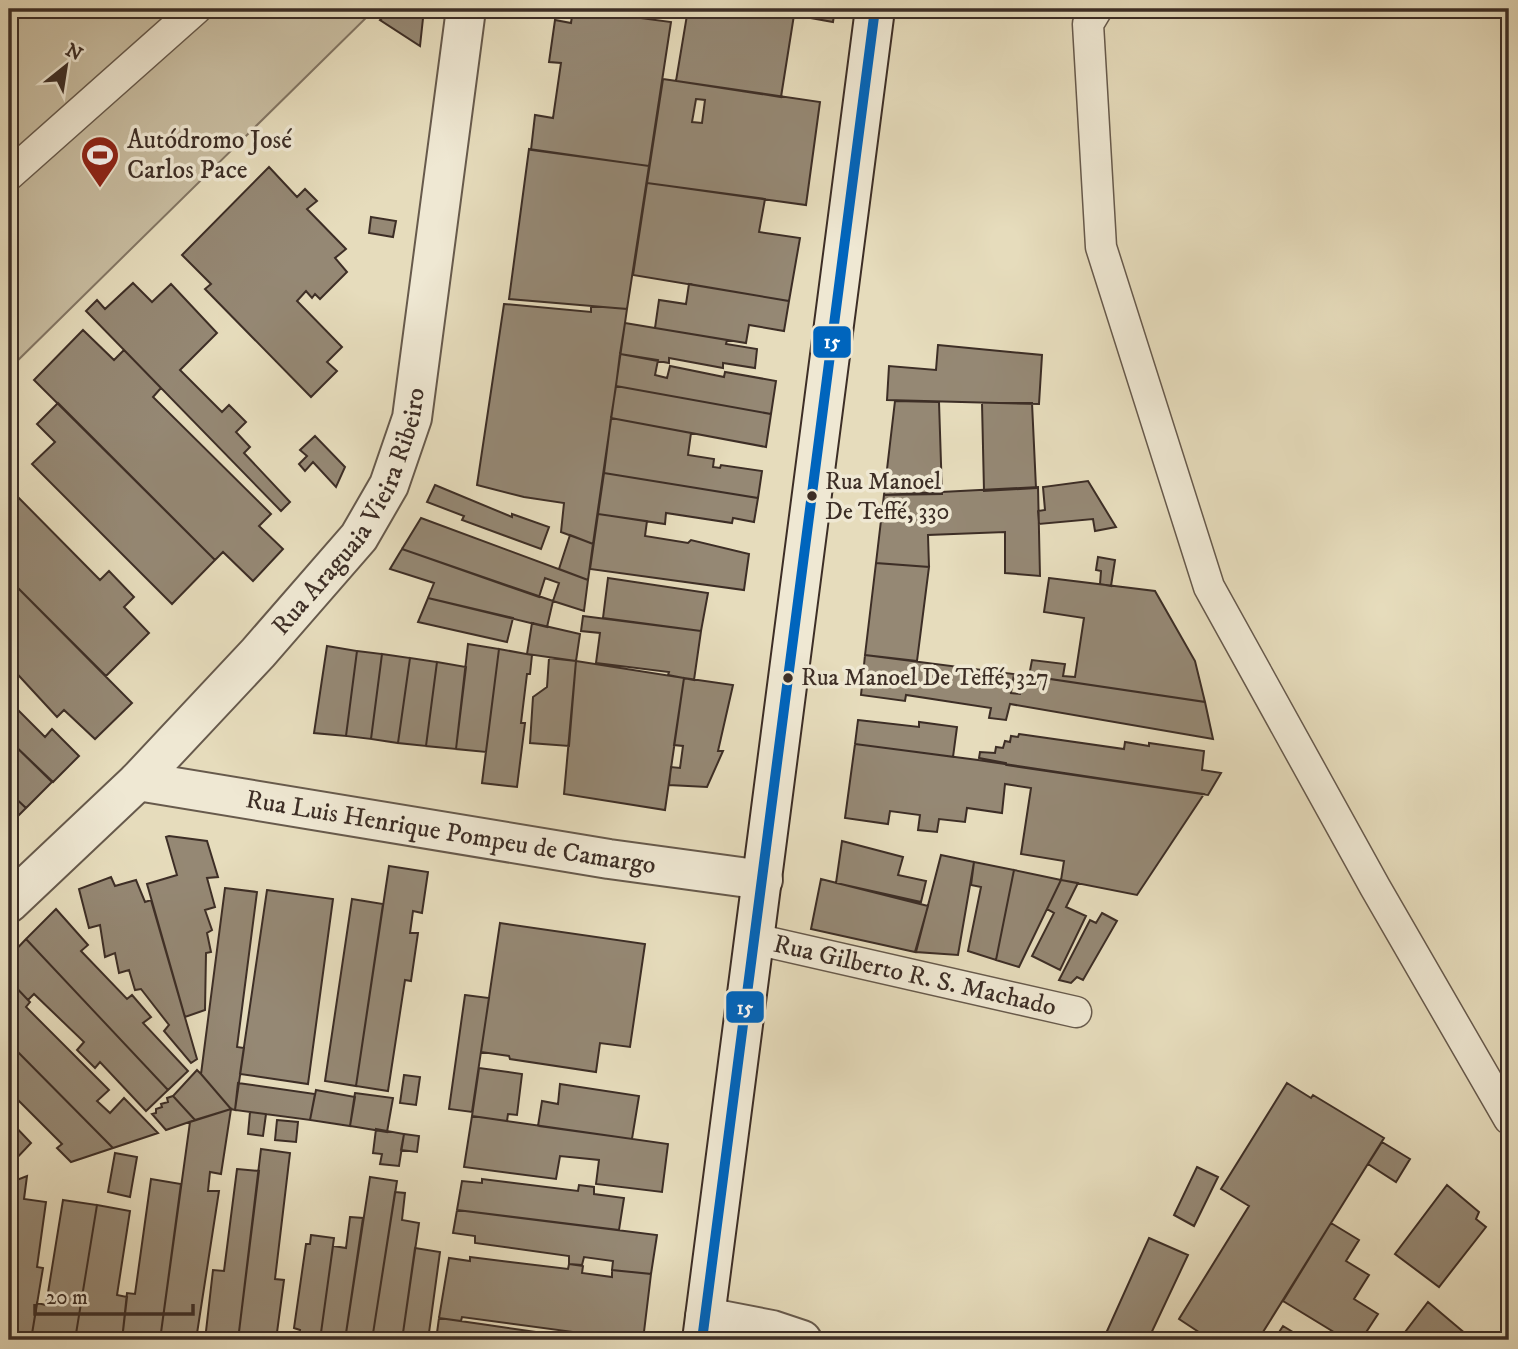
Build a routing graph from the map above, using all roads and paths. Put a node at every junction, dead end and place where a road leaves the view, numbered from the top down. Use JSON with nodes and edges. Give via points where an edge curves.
{"nodes":[{"id":1,"x":196,"y":9,"type":"edge"},
{"id":2,"x":466,"y":9,"type":"edge"},
{"id":3,"x":875,"y":9,"type":"edge"},
{"id":4,"x":1097,"y":9,"type":"edge"},
{"id":5,"x":9,"y":176,"type":"edge"},
{"id":6,"x":138,"y":781,"type":"junction"},
{"id":7,"x":762,"y":880,"type":"junction"},
{"id":8,"x":9,"y":902,"type":"edge"},
{"id":9,"x":755,"y":939,"type":"junction"},
{"id":10,"x":1076,"y":1012,"type":"dead end"},
{"id":11,"x":1509,"y":1119,"type":"edge"},
{"id":12,"x":703,"y":1329,"type":"edge"},
{"id":13,"x":802,"y":1340,"type":"edge"}],
"edges":[{"from":1,"to":5,"type":"lane"},
{"from":2,"to":6,"type":"street","name":"Rua Araguaia Vieira Ribeiro","via":[[412,418],[389,485],[359,537]]},
{"from":3,"to":7,"type":"street"},
{"from":4,"to":11,"type":"lane","via":[[1088,24],[1101,247],[1209,587]]},
{"from":6,"to":7,"type":"street","name":"Rua Luis Henrique Pompeu de Camargo"},
{"from":6,"to":8,"type":"street","name":"Rua Araguaia Vieira Ribeiro"},
{"from":7,"to":9,"type":"street"},
{"from":9,"to":10,"type":"lane","name":"Rua Gilberto R. S. Machado"},
{"from":9,"to":12,"type":"street"},
{"from":12,"to":13,"type":"street","via":[[772,1330]]}]}
